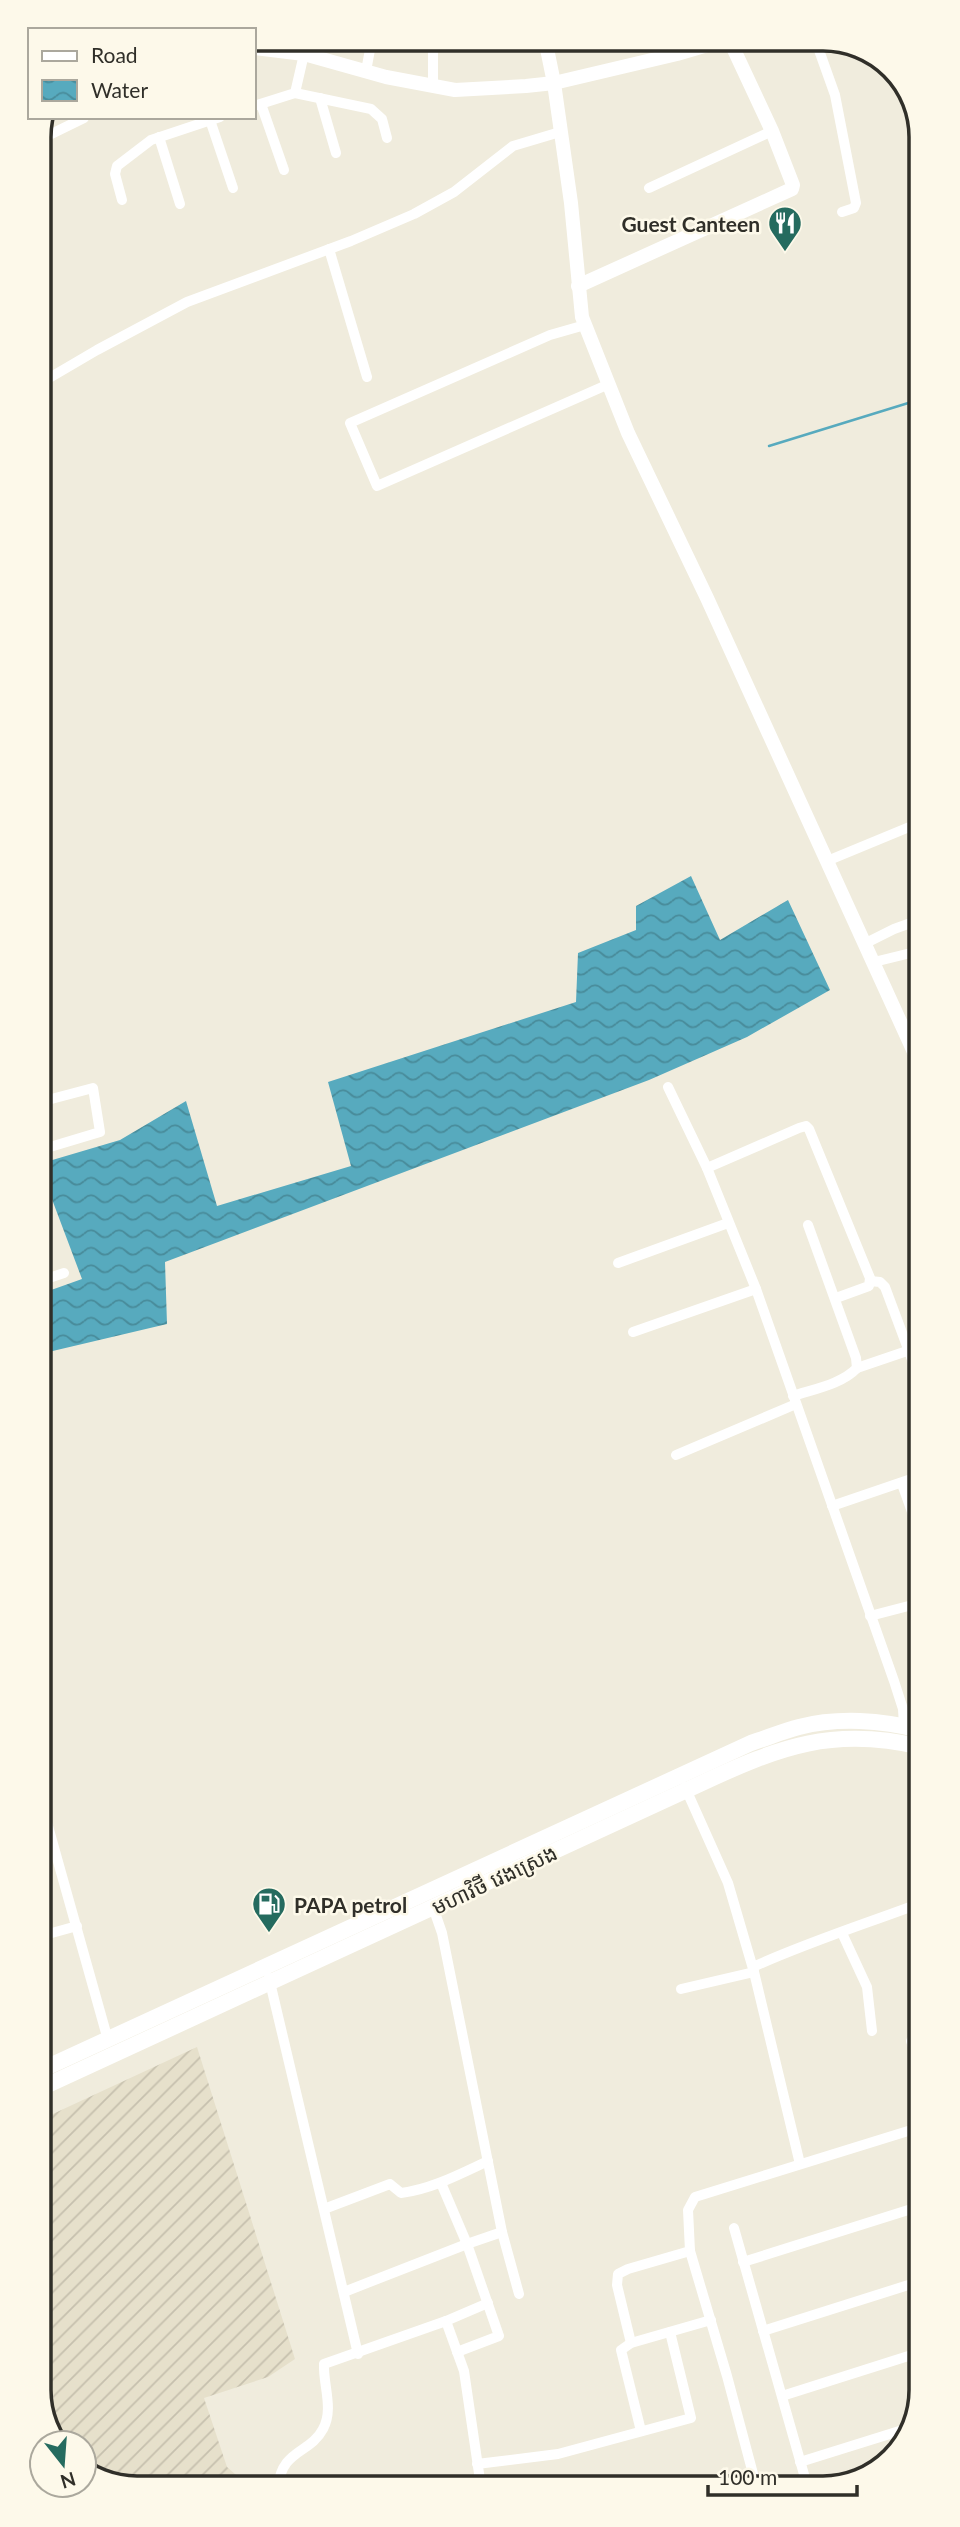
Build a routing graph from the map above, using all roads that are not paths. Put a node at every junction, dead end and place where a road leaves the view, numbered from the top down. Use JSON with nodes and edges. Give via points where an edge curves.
{"nodes":[{"id":1,"x":279,"y":51,"type":"edge"},
{"id":2,"x":370,"y":51,"type":"edge"},
{"id":3,"x":433,"y":51,"type":"edge"},
{"id":4,"x":547,"y":51,"type":"edge"},
{"id":5,"x":687,"y":51,"type":"edge"},
{"id":6,"x":735,"y":51,"type":"edge"},
{"id":7,"x":819,"y":51,"type":"edge"},
{"id":8,"x":304,"y":54,"type":"junction"},
{"id":9,"x":366,"y":71,"type":"junction"},
{"id":10,"x":554,"y":83,"type":"junction"},
{"id":11,"x":433,"y":86,"type":"junction"},
{"id":12,"x":295,"y":93,"type":"junction"},
{"id":13,"x":320,"y":97,"type":"junction"},
{"id":14,"x":258,"y":105,"type":"edge"},
{"id":15,"x":82,"y":119,"type":"edge"},
{"id":16,"x":215,"y":119,"type":"edge"},
{"id":17,"x":772,"y":131,"type":"junction"},
{"id":18,"x":560,"y":132,"type":"junction"},
{"id":19,"x":51,"y":134,"type":"edge"},
{"id":20,"x":159,"y":137,"type":"junction"},
{"id":21,"x":387,"y":138,"type":"dead end"},
{"id":22,"x":336,"y":153,"type":"dead end"},
{"id":23,"x":284,"y":170,"type":"dead end"},
{"id":24,"x":233,"y":188,"type":"dead end"},
{"id":25,"x":649,"y":188,"type":"dead end"},
{"id":26,"x":122,"y":200,"type":"dead end"},
{"id":27,"x":180,"y":204,"type":"dead end"},
{"id":28,"x":842,"y":212,"type":"dead end"},
{"id":29,"x":329,"y":249,"type":"junction"},
{"id":30,"x":578,"y":286,"type":"junction"},
{"id":31,"x":585,"y":325,"type":"junction"},
{"id":32,"x":51,"y":377,"type":"edge"},
{"id":33,"x":367,"y":377,"type":"dead end"},
{"id":34,"x":609,"y":384,"type":"junction"},
{"id":35,"x":909,"y":827,"type":"edge"},
{"id":36,"x":827,"y":861,"type":"junction"},
{"id":37,"x":909,"y":924,"type":"edge"},
{"id":38,"x":866,"y":943,"type":"junction"},
{"id":39,"x":909,"y":953,"type":"edge"},
{"id":40,"x":874,"y":962,"type":"junction"},
{"id":41,"x":909,"y":1041,"type":"edge"},
{"id":42,"x":668,"y":1087,"type":"dead end"},
{"id":43,"x":51,"y":1099,"type":"edge"},
{"id":44,"x":51,"y":1147,"type":"edge"},
{"id":45,"x":707,"y":1168,"type":"junction"},
{"id":46,"x":728,"y":1223,"type":"junction"},
{"id":47,"x":808,"y":1225,"type":"dead end"},
{"id":48,"x":618,"y":1263,"type":"dead end"},
{"id":49,"x":64,"y":1273,"type":"dead end"},
{"id":50,"x":51,"y":1277,"type":"edge"},
{"id":51,"x":870,"y":1282,"type":"junction"},
{"id":52,"x":756,"y":1289,"type":"junction"},
{"id":53,"x":836,"y":1298,"type":"junction"},
{"id":54,"x":633,"y":1332,"type":"dead end"},
{"id":55,"x":907,"y":1351,"type":"junction"},
{"id":56,"x":909,"y":1356,"type":"edge"},
{"id":57,"x":857,"y":1368,"type":"junction"},
{"id":58,"x":795,"y":1400,"type":"junction"},
{"id":59,"x":676,"y":1455,"type":"dead end"},
{"id":60,"x":909,"y":1481,"type":"edge"},
{"id":61,"x":902,"y":1484,"type":"junction"},
{"id":62,"x":909,"y":1503,"type":"edge"},
{"id":63,"x":832,"y":1506,"type":"junction"},
{"id":64,"x":909,"y":1606,"type":"edge"},
{"id":65,"x":870,"y":1616,"type":"junction"},
{"id":66,"x":909,"y":1722,"type":"edge"},
{"id":67,"x":909,"y":1728,"type":"edge"},
{"id":68,"x":909,"y":1745,"type":"edge"},
{"id":69,"x":682,"y":1783,"type":"junction"},
{"id":70,"x":51,"y":1853,"type":"edge"},
{"id":71,"x":433,"y":1907,"type":"junction"},
{"id":72,"x":909,"y":1908,"type":"edge"},
{"id":73,"x":77,"y":1926,"type":"junction"},
{"id":74,"x":51,"y":1933,"type":"edge"},
{"id":75,"x":842,"y":1933,"type":"junction"},
{"id":76,"x":754,"y":1969,"type":"junction"},
{"id":77,"x":267,"y":1975,"type":"junction"},
{"id":78,"x":681,"y":1989,"type":"dead end"},
{"id":79,"x":872,"y":2031,"type":"dead end"},
{"id":80,"x":108,"y":2040,"type":"junction"},
{"id":81,"x":51,"y":2066,"type":"edge"},
{"id":82,"x":51,"y":2083,"type":"edge"},
{"id":83,"x":909,"y":2131,"type":"edge"},
{"id":84,"x":488,"y":2161,"type":"junction"},
{"id":85,"x":800,"y":2164,"type":"junction"},
{"id":86,"x":441,"y":2183,"type":"junction"},
{"id":87,"x":324,"y":2209,"type":"junction"},
{"id":88,"x":909,"y":2210,"type":"edge"},
{"id":89,"x":734,"y":2228,"type":"dead end"},
{"id":90,"x":502,"y":2232,"type":"junction"},
{"id":91,"x":467,"y":2244,"type":"junction"},
{"id":92,"x":690,"y":2251,"type":"junction"},
{"id":93,"x":743,"y":2262,"type":"junction"},
{"id":94,"x":909,"y":2285,"type":"edge"},
{"id":95,"x":344,"y":2292,"type":"junction"},
{"id":96,"x":519,"y":2294,"type":"dead end"},
{"id":97,"x":488,"y":2303,"type":"junction"},
{"id":98,"x":711,"y":2319,"type":"junction"},
{"id":99,"x":446,"y":2321,"type":"junction"},
{"id":100,"x":763,"y":2331,"type":"junction"},
{"id":101,"x":670,"y":2332,"type":"junction"},
{"id":102,"x":631,"y":2343,"type":"junction"},
{"id":103,"x":457,"y":2352,"type":"junction"},
{"id":104,"x":358,"y":2354,"type":"junction"},
{"id":105,"x":909,"y":2356,"type":"edge"},
{"id":106,"x":782,"y":2396,"type":"junction"},
{"id":107,"x":641,"y":2431,"type":"junction"},
{"id":108,"x":899,"y":2431,"type":"edge"},
{"id":109,"x":800,"y":2462,"type":"junction"},
{"id":110,"x":477,"y":2464,"type":"junction"},
{"id":111,"x":280,"y":2476,"type":"edge"},
{"id":112,"x":479,"y":2476,"type":"edge"},
{"id":113,"x":753,"y":2476,"type":"edge"},
{"id":114,"x":804,"y":2476,"type":"edge"}],
"edges":[{"from":1,"to":8,"type":"street"},
{"from":2,"to":9,"type":"street"},
{"from":3,"to":11,"type":"street"},
{"from":4,"to":10,"type":"street"},
{"from":5,"to":10,"type":"street"},
{"from":6,"to":17,"type":"street"},
{"from":7,"to":28,"type":"street","via":[[835,96],[856,203]]},
{"from":8,"to":9,"type":"street"},
{"from":8,"to":12,"type":"street"},
{"from":9,"to":11,"type":"street"},
{"from":10,"to":11,"type":"street","via":[[454,90]]},
{"from":10,"to":18,"type":"street"},
{"from":12,"to":13,"type":"street"},
{"from":12,"to":14,"type":"street"},
{"from":13,"to":21,"type":"street","via":[[378,113]]},
{"from":13,"to":22,"type":"street"},
{"from":14,"to":23,"type":"street"},
{"from":15,"to":19,"type":"street"},
{"from":16,"to":20,"type":"street"},
{"from":16,"to":24,"type":"street"},
{"from":17,"to":25,"type":"street"},
{"from":17,"to":30,"type":"street","via":[[792,189]]},
{"from":18,"to":29,"type":"street","via":[[513,146],[414,215]]},
{"from":18,"to":30,"type":"street"},
{"from":20,"to":26,"type":"street","via":[[115,170]]},
{"from":20,"to":27,"type":"street"},
{"from":29,"to":32,"type":"street","via":[[187,302]]},
{"from":29,"to":33,"type":"street"},
{"from":30,"to":31,"type":"street"},
{"from":31,"to":34,"type":"street"},
{"from":31,"to":34,"type":"street","via":[[550,335],[350,423],[377,486]]},
{"from":34,"to":36,"type":"street"},
{"from":35,"to":36,"type":"street"},
{"from":36,"to":38,"type":"street"},
{"from":37,"to":38,"type":"street"},
{"from":38,"to":40,"type":"street"},
{"from":39,"to":40,"type":"street"},
{"from":40,"to":41,"type":"street"},
{"from":42,"to":45,"type":"street"},
{"from":43,"to":44,"type":"street","via":[[93,1088],[100,1132]]},
{"from":45,"to":46,"type":"street"},
{"from":45,"to":51,"type":"street","via":[[806,1126]]},
{"from":46,"to":48,"type":"street"},
{"from":46,"to":52,"type":"street"},
{"from":47,"to":53,"type":"street"},
{"from":49,"to":50,"type":"street"},
{"from":51,"to":53,"type":"street"},
{"from":51,"to":55,"type":"street","via":[[885,1287]]},
{"from":52,"to":54,"type":"street"},
{"from":52,"to":58,"type":"street"},
{"from":53,"to":57,"type":"street"},
{"from":55,"to":56,"type":"street"},
{"from":55,"to":57,"type":"street"},
{"from":57,"to":58,"type":"street"},
{"from":58,"to":59,"type":"street"},
{"from":58,"to":63,"type":"street"},
{"from":60,"to":61,"type":"street"},
{"from":61,"to":62,"type":"street"},
{"from":61,"to":63,"type":"street"},
{"from":63,"to":65,"type":"street"},
{"from":64,"to":65,"type":"street"},
{"from":65,"to":66,"type":"street"},
{"from":67,"to":69,"type":"main road","name":"មហាវិថី វេងស្រេង","via":[[844,1721],[799,1727],[751,1743]]},
{"from":68,"to":69,"type":"main road","name":"មហាវិថី វេងស្រេង","via":[[836,1738],[779,1749]]},
{"from":69,"to":71,"type":"main road","name":"មហាវិថី វេងស្រេង"},
{"from":69,"to":76,"type":"street","via":[[728,1883]]},
{"from":69,"to":77,"type":"main road","name":"មហាវិថី វេងស្រេង"},
{"from":70,"to":73,"type":"street"},
{"from":71,"to":77,"type":"main road","name":"មហាវិថី វេងស្រេង"},
{"from":71,"to":84,"type":"street"},
{"from":72,"to":75,"type":"street"},
{"from":73,"to":74,"type":"street"},
{"from":73,"to":80,"type":"street"},
{"from":75,"to":76,"type":"street","via":[[797,1947]]},
{"from":75,"to":79,"type":"street","via":[[867,1987]]},
{"from":76,"to":78,"type":"street"},
{"from":76,"to":85,"type":"street"},
{"from":77,"to":80,"type":"main road","name":"មហាវិថី វេងស្រេង"},
{"from":77,"to":82,"type":"main road","name":"មហាវិថី វេងស្រេង"},
{"from":77,"to":87,"type":"street"},
{"from":80,"to":81,"type":"main road","name":"មហាវិថី វេងស្រេង"},
{"from":83,"to":85,"type":"street"},
{"from":84,"to":86,"type":"street"},
{"from":84,"to":90,"type":"street"},
{"from":85,"to":92,"type":"street","via":[[695,2197],[688,2210]]},
{"from":86,"to":87,"type":"street","via":[[401,2193],[390,2184]]},
{"from":86,"to":91,"type":"street"},
{"from":87,"to":95,"type":"street"},
{"from":88,"to":93,"type":"street"},
{"from":89,"to":93,"type":"street"},
{"from":90,"to":91,"type":"street"},
{"from":90,"to":96,"type":"street"},
{"from":91,"to":95,"type":"street"},
{"from":91,"to":97,"type":"street"},
{"from":92,"to":98,"type":"street"},
{"from":92,"to":102,"type":"street","via":[[618,2274]]},
{"from":93,"to":100,"type":"street"},
{"from":94,"to":100,"type":"street"},
{"from":95,"to":104,"type":"street"},
{"from":97,"to":99,"type":"street"},
{"from":97,"to":103,"type":"street","via":[[499,2336]]},
{"from":98,"to":101,"type":"street"},
{"from":98,"to":113,"type":"street"},
{"from":99,"to":103,"type":"street"},
{"from":99,"to":104,"type":"street"},
{"from":100,"to":106,"type":"street"},
{"from":101,"to":102,"type":"street"},
{"from":101,"to":107,"type":"street","via":[[691,2418]]},
{"from":102,"to":107,"type":"street","via":[[621,2350],[622,2362]]},
{"from":103,"to":110,"type":"street","via":[[464,2371]]},
{"from":104,"to":111,"type":"street","via":[[324,2364],[328,2408],[324,2428],[286,2461]]},
{"from":105,"to":106,"type":"street"},
{"from":106,"to":109,"type":"street"},
{"from":107,"to":110,"type":"street","via":[[558,2454]]},
{"from":108,"to":109,"type":"street"},
{"from":109,"to":114,"type":"street"},
{"from":110,"to":112,"type":"street"}]}
